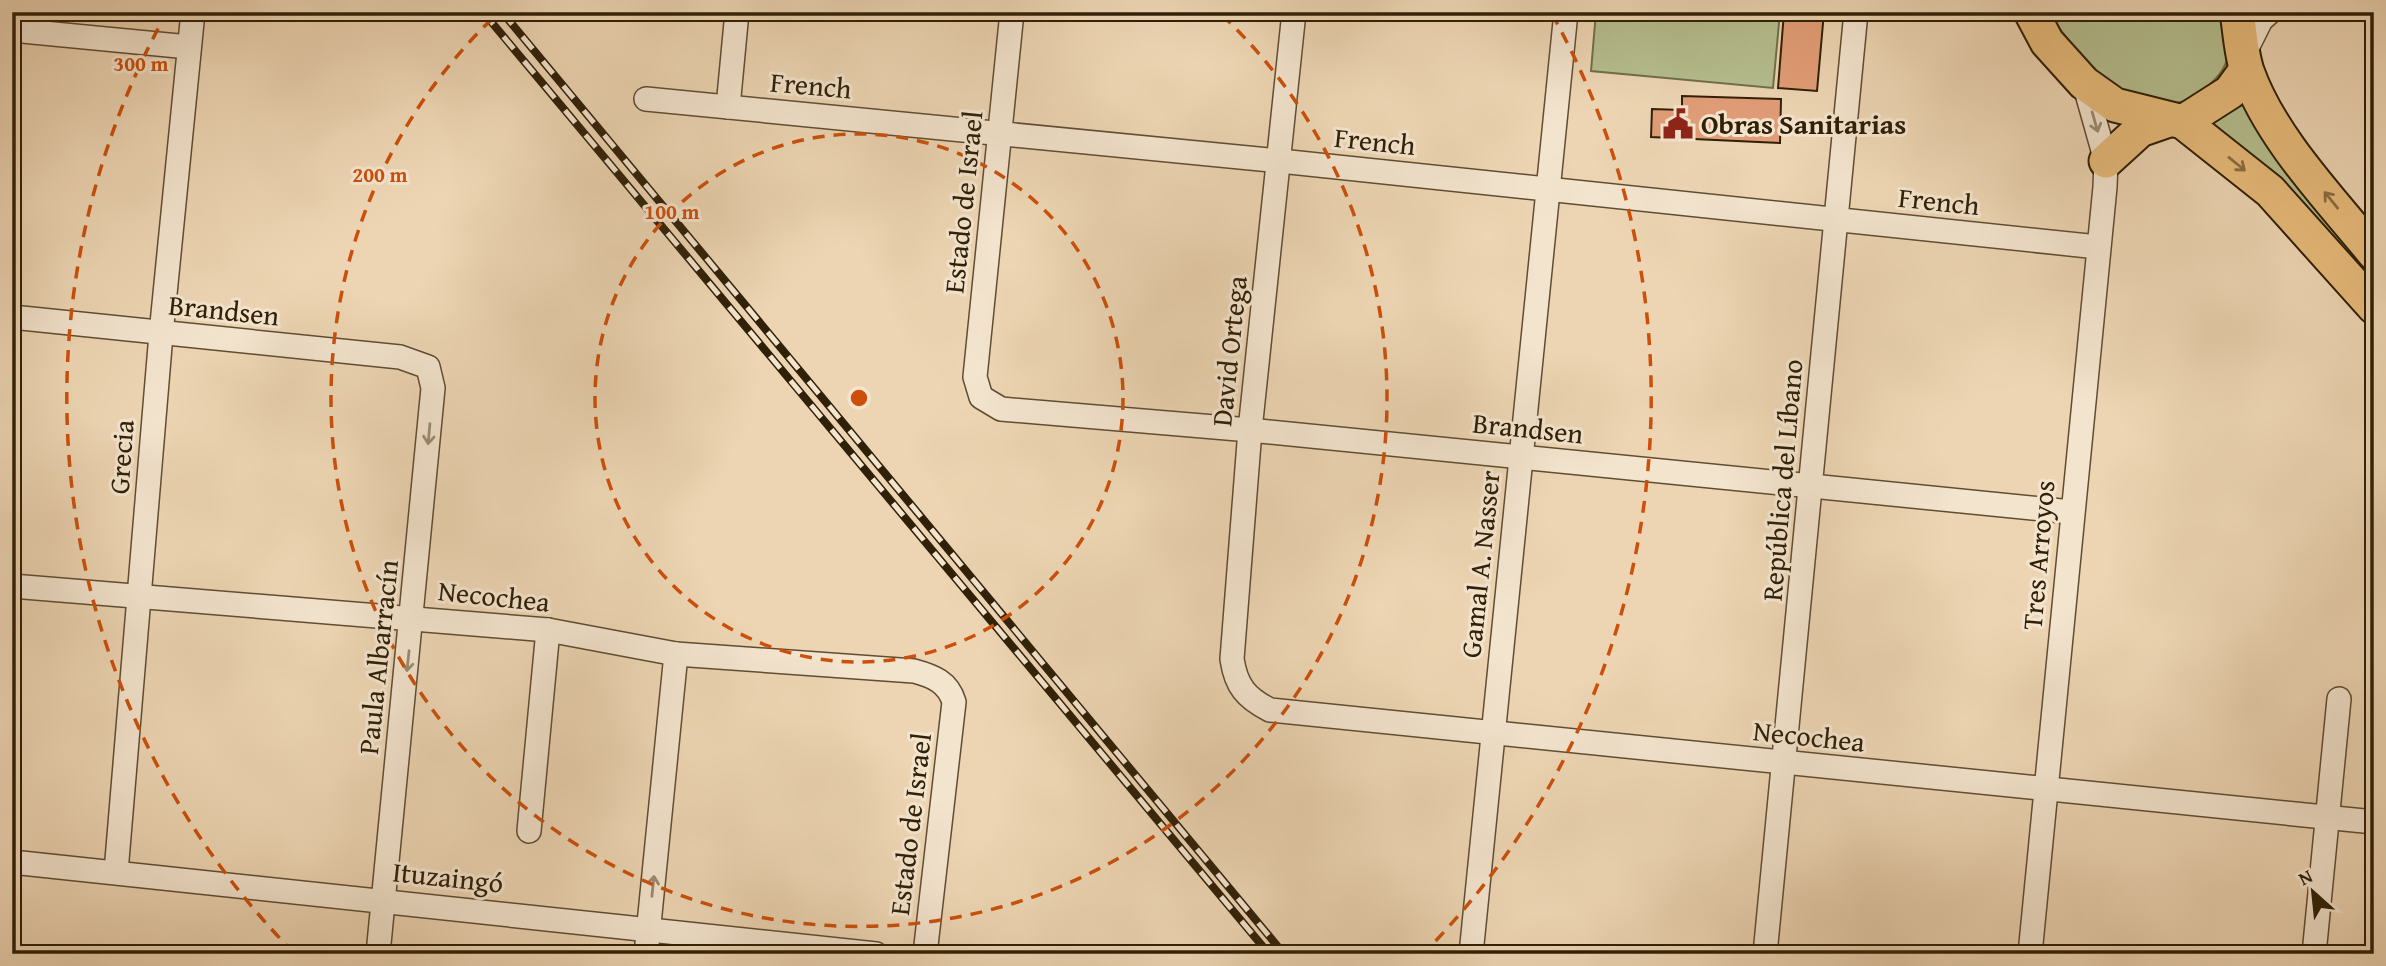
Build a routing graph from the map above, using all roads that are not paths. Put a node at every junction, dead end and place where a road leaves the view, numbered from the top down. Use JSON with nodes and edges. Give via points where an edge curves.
{"nodes":[{"id":1,"x":193,"y":12,"type":"edge"},
{"id":2,"x":737,"y":12,"type":"edge"},
{"id":3,"x":1012,"y":12,"type":"edge"},
{"id":4,"x":1294,"y":12,"type":"edge"},
{"id":5,"x":1566,"y":12,"type":"edge"},
{"id":6,"x":1856,"y":12,"type":"edge"},
{"id":7,"x":2019,"y":12,"type":"edge"},
{"id":8,"x":2031,"y":12,"type":"edge"},
{"id":9,"x":2237,"y":12,"type":"edge"},
{"id":10,"x":2270,"y":12,"type":"edge"},
{"id":11,"x":12,"y":30,"type":"edge"},
{"id":12,"x":2047,"y":42,"type":"junction"},
{"id":13,"x":189,"y":47,"type":"junction"},
{"id":14,"x":2245,"y":62,"type":"junction"},
{"id":15,"x":2084,"y":83,"type":"junction"},
{"id":16,"x":646,"y":99,"type":"dead end"},
{"id":17,"x":728,"y":107,"type":"junction"},
{"id":18,"x":2176,"y":121,"type":"junction"},
{"id":19,"x":1000,"y":133,"type":"junction"},
{"id":20,"x":1280,"y":161,"type":"junction"},
{"id":21,"x":2106,"y":161,"type":"junction"},
{"id":22,"x":1548,"y":191,"type":"junction"},
{"id":23,"x":1835,"y":220,"type":"junction"},
{"id":24,"x":2098,"y":247,"type":"junction"},
{"id":25,"x":2374,"y":253,"type":"edge"},
{"id":26,"x":2374,"y":307,"type":"edge"},
{"id":27,"x":12,"y":317,"type":"edge"},
{"id":28,"x":161,"y":334,"type":"junction"},
{"id":29,"x":428,"y":367,"type":"joint"},
{"id":30,"x":981,"y":397,"type":"joint"},
{"id":31,"x":1250,"y":430,"type":"junction"},
{"id":32,"x":1521,"y":457,"type":"junction"},
{"id":33,"x":1811,"y":488,"type":"junction"},
{"id":34,"x":2072,"y":512,"type":"junction"},
{"id":35,"x":12,"y":586,"type":"edge"},
{"id":36,"x":140,"y":596,"type":"junction"},
{"id":37,"x":413,"y":618,"type":"junction"},
{"id":38,"x":548,"y":630,"type":"junction"},
{"id":39,"x":676,"y":654,"type":"junction"},
{"id":40,"x":1244,"y":693,"type":"joint"},
{"id":41,"x":2339,"y":699,"type":"dead end"},
{"id":42,"x":954,"y":702,"type":"joint"},
{"id":43,"x":1493,"y":732,"type":"junction"},
{"id":44,"x":1784,"y":763,"type":"junction"},
{"id":45,"x":2045,"y":790,"type":"junction"},
{"id":46,"x":2328,"y":818,"type":"junction"},
{"id":47,"x":2374,"y":822,"type":"edge"},
{"id":48,"x":529,"y":831,"type":"dead end"},
{"id":49,"x":12,"y":862,"type":"edge"},
{"id":50,"x":116,"y":872,"type":"junction"},
{"id":51,"x":383,"y":901,"type":"junction"},
{"id":52,"x":649,"y":928,"type":"junction"},
{"id":53,"x":378,"y":954,"type":"edge"},
{"id":54,"x":646,"y":954,"type":"edge"},
{"id":55,"x":876,"y":954,"type":"edge"},
{"id":56,"x":925,"y":954,"type":"edge"},
{"id":57,"x":1471,"y":954,"type":"edge"},
{"id":58,"x":1765,"y":954,"type":"edge"},
{"id":59,"x":2030,"y":954,"type":"edge"},
{"id":60,"x":2314,"y":954,"type":"edge"}],
"edges":[{"from":1,"to":13,"type":"street","name":"Grecia"},
{"from":2,"to":17,"type":"street"},
{"from":3,"to":19,"type":"street","name":"Estado de Israel"},
{"from":4,"to":20,"type":"street","name":"David Ortega"},
{"from":5,"to":22,"type":"street","name":"Gamal A. Nasser"},
{"from":6,"to":23,"type":"street","name":"República del Líbano"},
{"from":7,"to":12,"type":"street"},
{"from":8,"to":12,"type":"highway"},
{"from":9,"to":14,"type":"highway"},
{"from":10,"to":14,"type":"street","via":[[2261,20]]},
{"from":11,"to":13,"type":"street"},
{"from":12,"to":15,"type":"highway"},
{"from":13,"to":28,"type":"street","name":"Grecia"},
{"from":14,"to":18,"type":"highway","via":[[2230,92]]},
{"from":25,"to":14,"type":"highway","one_way":true,"via":[[2294,155]]},
{"from":15,"to":18,"type":"highway","via":[[2115,105]]},
{"from":15,"to":21,"type":"street","one_way":true},
{"from":16,"to":17,"type":"street","name":"French"},
{"from":17,"to":19,"type":"street","name":"French"},
{"from":18,"to":21,"type":"highway","via":[[2140,130]]},
{"from":18,"to":26,"type":"highway","one_way":true,"via":[[2270,191]]},
{"from":19,"to":20,"type":"street","name":"French"},
{"from":19,"to":30,"type":"street","name":"Estado de Israel","via":[[975,377]]},
{"from":20,"to":22,"type":"street","name":"French"},
{"from":20,"to":31,"type":"street","name":"David Ortega"},
{"from":21,"to":24,"type":"street","name":"Tres Arroyos"},
{"from":22,"to":23,"type":"street","name":"French"},
{"from":22,"to":32,"type":"street","name":"Gamal A. Nasser"},
{"from":23,"to":24,"type":"street","name":"French"},
{"from":23,"to":33,"type":"street","name":"República del Líbano"},
{"from":24,"to":34,"type":"street","name":"Tres Arroyos"},
{"from":27,"to":28,"type":"street","name":"Brandsen"},
{"from":28,"to":29,"type":"street","name":"Brandsen","via":[[400,358]]},
{"from":28,"to":36,"type":"street","name":"Grecia"},
{"from":29,"to":37,"type":"street","name":"Paula Albarracín","one_way":true,"via":[[433,388]]},
{"from":30,"to":31,"type":"street","name":"Brandsen","via":[[1001,409]]},
{"from":31,"to":32,"type":"street","name":"Brandsen"},
{"from":31,"to":40,"type":"street","name":"David Ortega","via":[[1232,659],[1235,679]]},
{"from":32,"to":33,"type":"street","name":"Brandsen"},
{"from":32,"to":43,"type":"street","name":"Gamal A. Nasser"},
{"from":33,"to":34,"type":"street","name":"Brandsen"},
{"from":33,"to":44,"type":"street","name":"República del Líbano"},
{"from":34,"to":45,"type":"street","name":"Tres Arroyos"},
{"from":35,"to":36,"type":"street","name":"Necochea"},
{"from":36,"to":37,"type":"street","name":"Necochea"},
{"from":36,"to":50,"type":"street","name":"Grecia"},
{"from":37,"to":38,"type":"street","name":"Necochea"},
{"from":37,"to":51,"type":"street","name":"Paula Albarracín","one_way":true},
{"from":38,"to":39,"type":"street","name":"Necochea"},
{"from":38,"to":48,"type":"street"},
{"from":39,"to":42,"type":"street","name":"Necochea","via":[[914,671],[942,682]]},
{"from":52,"to":39,"type":"street","one_way":true},
{"from":40,"to":43,"type":"street","name":"Necochea","via":[[1270,710]]},
{"from":41,"to":46,"type":"street"},
{"from":42,"to":56,"type":"street","name":"Estado de Israel"},
{"from":43,"to":44,"type":"street","name":"Necochea"},
{"from":43,"to":57,"type":"street","name":"Gamal A. Nasser"},
{"from":44,"to":45,"type":"street","name":"Necochea"},
{"from":44,"to":58,"type":"street","name":"República del Líbano"},
{"from":45,"to":46,"type":"street","name":"Necochea"},
{"from":45,"to":59,"type":"street","name":"Tres Arroyos"},
{"from":46,"to":47,"type":"street","name":"Necochea"},
{"from":46,"to":60,"type":"street"},
{"from":49,"to":50,"type":"street","name":"Ituzaingó"},
{"from":50,"to":51,"type":"street","name":"Ituzaingó"},
{"from":51,"to":52,"type":"street","name":"Ituzaingó"},
{"from":51,"to":53,"type":"street","name":"Paula Albarracín"},
{"from":52,"to":54,"type":"street"},
{"from":52,"to":55,"type":"street","name":"Ituzaingó"}]}
